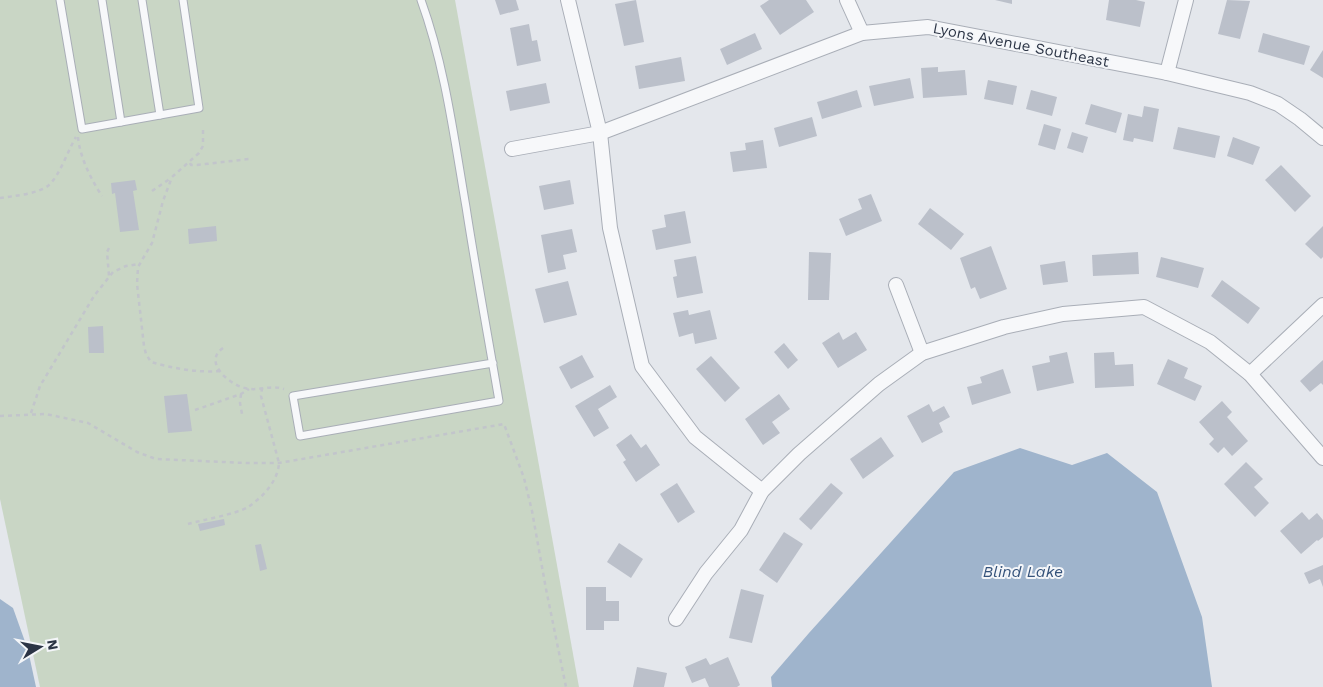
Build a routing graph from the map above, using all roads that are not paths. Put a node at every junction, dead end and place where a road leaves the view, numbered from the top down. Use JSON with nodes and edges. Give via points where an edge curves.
{"nodes":[{"id":1,"x":60,"y":0,"type":"edge"},
{"id":2,"x":102,"y":0,"type":"edge"},
{"id":3,"x":142,"y":0,"type":"edge"},
{"id":4,"x":183,"y":0,"type":"edge"},
{"id":5,"x":420,"y":0,"type":"edge"},
{"id":6,"x":568,"y":0,"type":"edge"},
{"id":7,"x":847,"y":0,"type":"edge"},
{"id":8,"x":1186,"y":0,"type":"edge"},
{"id":9,"x":862,"y":33,"type":"junction"},
{"id":10,"x":1167,"y":73,"type":"junction"},
{"id":11,"x":160,"y":116,"type":"junction"},
{"id":12,"x":121,"y":122,"type":"junction"},
{"id":13,"x":600,"y":133,"type":"junction"},
{"id":14,"x":1323,"y":138,"type":"edge"},
{"id":15,"x":512,"y":149,"type":"dead end"},
{"id":16,"x":896,"y":284,"type":"dead end"},
{"id":17,"x":1323,"y":305,"type":"edge"},
{"id":18,"x":922,"y":353,"type":"junction"},
{"id":19,"x":492,"y":363,"type":"junction"},
{"id":20,"x":1250,"y":374,"type":"junction"},
{"id":21,"x":1323,"y":458,"type":"edge"},
{"id":22,"x":762,"y":492,"type":"junction"},
{"id":23,"x":676,"y":619,"type":"dead end"}],
"edges":[{"from":1,"to":12,"type":"lane","via":[[82,129]]},
{"from":2,"to":12,"type":"lane"},
{"from":3,"to":11,"type":"lane"},
{"from":4,"to":11,"type":"lane","via":[[199,108]]},
{"from":5,"to":19,"type":"lane","via":[[451,113]]},
{"from":6,"to":13,"type":"street"},
{"from":7,"to":9,"type":"street"},
{"from":8,"to":10,"type":"street"},
{"from":9,"to":10,"type":"street","name":"Lyons Avenue Southeast","via":[[928,27]]},
{"from":9,"to":13,"type":"street","name":"Lyons Avenue Southeast"},
{"from":10,"to":14,"type":"street","name":"Lyons Avenue Southeast","via":[[1250,93],[1278,104]]},
{"from":11,"to":12,"type":"lane"},
{"from":13,"to":15,"type":"street","name":"Lyons Avenue Southeast"},
{"from":13,"to":22,"type":"street","via":[[610,228],[642,366],[695,438]]},
{"from":16,"to":18,"type":"street"},
{"from":17,"to":20,"type":"street"},
{"from":18,"to":20,"type":"street","via":[[1004,327],[1063,314],[1144,307],[1210,342]]},
{"from":18,"to":22,"type":"street","via":[[872,390],[799,454]]},
{"from":19,"to":19,"type":"lane","via":[[293,396],[300,436],[500,401]]},
{"from":20,"to":21,"type":"street"},
{"from":22,"to":23,"type":"street","via":[[741,530],[706,573]]}]}
